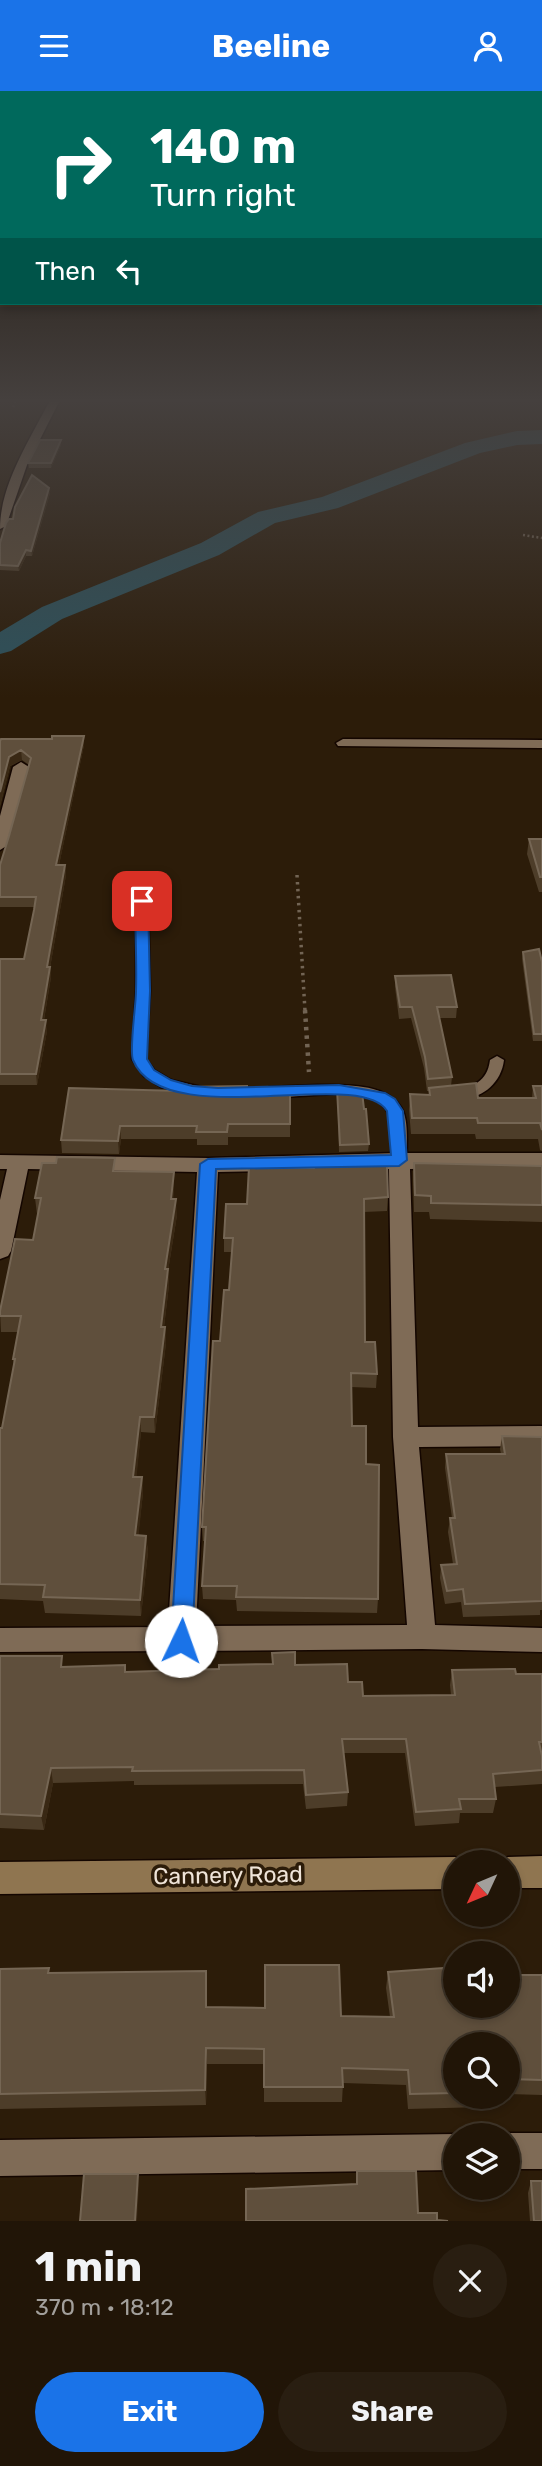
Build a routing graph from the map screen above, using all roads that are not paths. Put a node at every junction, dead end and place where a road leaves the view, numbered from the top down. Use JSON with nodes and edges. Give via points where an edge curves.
{"nodes":[{"id":1,"x":10,"y":499,"type":"edge"},
{"id":2,"x":0,"y":526,"type":"edge"},
{"id":3,"x":343,"y":743,"type":"dead end"},
{"id":4,"x":542,"y":744,"type":"edge"},
{"id":5,"x":21,"y":767,"type":"dead end"},
{"id":6,"x":0,"y":845,"type":"edge"},
{"id":7,"x":142,"y":901,"type":"dead end"},
{"id":8,"x":497,"y":1060,"type":"dead end"},
{"id":9,"x":258,"y":1092,"type":"edge"},
{"id":10,"x":218,"y":1093,"type":"edge"},
{"id":11,"x":437,"y":1095,"type":"edge"},
{"id":12,"x":399,"y":1160,"type":"junction"},
{"id":13,"x":542,"y":1160,"type":"edge"},
{"id":14,"x":9,"y":1162,"type":"edge"},
{"id":15,"x":208,"y":1164,"type":"junction"},
{"id":16,"x":0,"y":1251,"type":"edge"},
{"id":17,"x":542,"y":1436,"type":"edge"},
{"id":18,"x":406,"y":1437,"type":"junction"},
{"id":19,"x":422,"y":1637,"type":"junction"},
{"id":20,"x":0,"y":1640,"type":"edge"},
{"id":21,"x":542,"y":1640,"type":"edge"},
{"id":22,"x":181,"y":1641,"type":"junction"},
{"id":23,"x":542,"y":1872,"type":"edge"},
{"id":24,"x":443,"y":1873,"type":"edge"},
{"id":25,"x":520,"y":1873,"type":"edge"},
{"id":26,"x":0,"y":1878,"type":"edge"},
{"id":27,"x":520,"y":2151,"type":"edge"},
{"id":28,"x":542,"y":2151,"type":"edge"},
{"id":29,"x":443,"y":2152,"type":"edge"},
{"id":30,"x":0,"y":2158,"type":"edge"}],
"edges":[{"from":1,"to":2,"type":"street"},
{"from":3,"to":4,"type":"street"},
{"from":5,"to":6,"type":"street"},
{"from":7,"to":10,"type":"lane","via":[[139,1059],[166,1084]]},
{"from":8,"to":11,"type":"lane","via":[[492,1081],[482,1088]]},
{"from":9,"to":12,"type":"lane","via":[[367,1092],[396,1100]]},
{"from":12,"to":13,"type":"street"},
{"from":12,"to":15,"type":"street"},
{"from":12,"to":18,"type":"street"},
{"from":14,"to":15,"type":"street"},
{"from":14,"to":16,"type":"street"},
{"from":15,"to":22,"type":"street"},
{"from":17,"to":18,"type":"street"},
{"from":18,"to":19,"type":"street"},
{"from":19,"to":21,"type":"street"},
{"from":19,"to":22,"type":"street"},
{"from":20,"to":22,"type":"street"},
{"from":23,"to":25,"type":"main road"},
{"from":24,"to":26,"type":"main road","name":"Cannery Road"},
{"from":27,"to":28,"type":"street"},
{"from":29,"to":30,"type":"street"}]}
